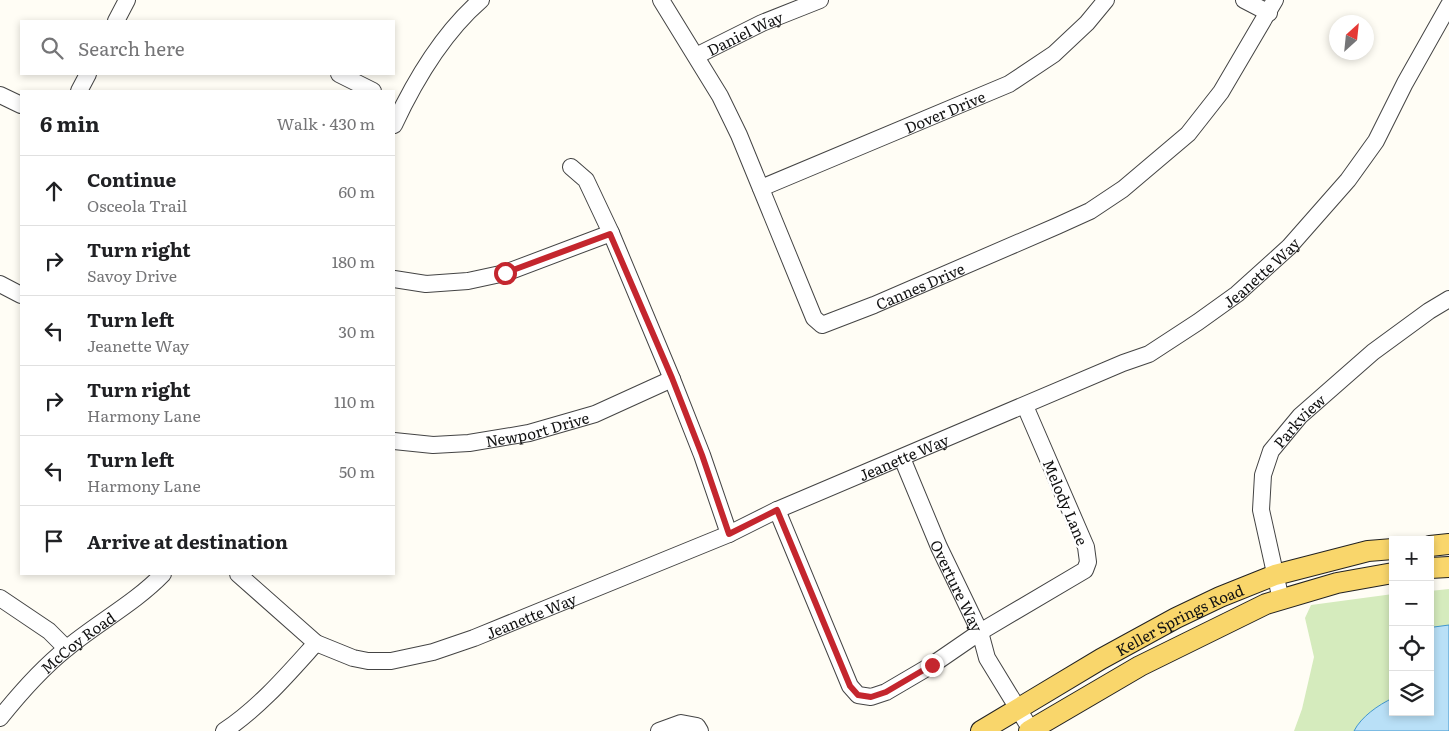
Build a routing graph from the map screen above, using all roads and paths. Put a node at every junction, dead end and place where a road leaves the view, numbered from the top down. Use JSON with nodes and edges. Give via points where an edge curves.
{"nodes":[{"id":1,"x":128,"y":0,"type":"edge"},
{"id":2,"x":480,"y":0,"type":"edge"},
{"id":3,"x":661,"y":0,"type":"edge"},
{"id":4,"x":820,"y":0,"type":"edge"},
{"id":5,"x":1106,"y":0,"type":"edge"},
{"id":6,"x":1244,"y":0,"type":"edge"},
{"id":7,"x":1449,"y":5,"type":"edge"},
{"id":8,"x":1272,"y":7,"type":"edge"},
{"id":9,"x":117,"y":20,"type":"edge"},
{"id":10,"x":696,"y":56,"type":"junction"},
{"id":11,"x":87,"y":75,"type":"edge"},
{"id":12,"x":341,"y":75,"type":"edge"},
{"id":13,"x":80,"y":90,"type":"edge"},
{"id":14,"x":371,"y":90,"type":"edge"},
{"id":15,"x":0,"y":94,"type":"edge"},
{"id":16,"x":20,"y":104,"type":"edge"},
{"id":17,"x":398,"y":104,"type":"edge"},
{"id":18,"x":395,"y":119,"type":"edge"},
{"id":19,"x":571,"y":167,"type":"dead end"},
{"id":20,"x":762,"y":188,"type":"junction"},
{"id":21,"x":610,"y":234,"type":"junction"},
{"id":22,"x":395,"y":279,"type":"edge"},
{"id":23,"x":0,"y":284,"type":"edge"},
{"id":24,"x":20,"y":294,"type":"edge"},
{"id":25,"x":1449,"y":299,"type":"edge"},
{"id":26,"x":672,"y":378,"type":"junction"},
{"id":27,"x":1025,"y":406,"type":"junction"},
{"id":28,"x":395,"y":441,"type":"edge"},
{"id":29,"x":902,"y":458,"type":"junction"},
{"id":30,"x":777,"y":510,"type":"junction"},
{"id":31,"x":729,"y":534,"type":"junction"},
{"id":32,"x":1449,"y":544,"type":"edge"},
{"id":33,"x":1434,"y":546,"type":"edge"},
{"id":34,"x":1389,"y":549,"type":"edge"},
{"id":35,"x":1449,"y":567,"type":"edge"},
{"id":36,"x":1434,"y":568,"type":"edge"},
{"id":37,"x":1389,"y":574,"type":"edge"},
{"id":38,"x":161,"y":575,"type":"edge"},
{"id":39,"x":239,"y":575,"type":"edge"},
{"id":40,"x":1275,"y":575,"type":"junction"},
{"id":41,"x":0,"y":598,"type":"edge"},
{"id":42,"x":1281,"y":600,"type":"junction"},
{"id":43,"x":980,"y":632,"type":"junction"},
{"id":44,"x":316,"y":643,"type":"junction"},
{"id":45,"x":66,"y":648,"type":"junction"},
{"id":46,"x":1018,"y":709,"type":"junction"},
{"id":47,"x":0,"y":718,"type":"edge"},
{"id":48,"x":1030,"y":730,"type":"edge"},
{"id":49,"x":224,"y":731,"type":"edge"},
{"id":50,"x":659,"y":731,"type":"edge"},
{"id":51,"x":700,"y":731,"type":"edge"},
{"id":52,"x":982,"y":731,"type":"edge"}],
"edges":[{"from":1,"to":9,"type":"street"},
{"from":2,"to":17,"type":"street","via":[[455,25]]},
{"from":3,"to":10,"type":"street","name":"Cannes Drive"},
{"from":4,"to":10,"type":"street","name":"Daniel Way","via":[[762,23]]},
{"from":5,"to":20,"type":"street","name":"Dover Drive","via":[[1054,54],[1009,84]]},
{"from":6,"to":8,"type":"street"},
{"from":7,"to":27,"type":"street","name":"Jeanette Way","via":[[1376,141],[1348,180],[1289,247],[1237,294],[1149,354]]},
{"from":8,"to":20,"type":"street","name":"Cannes Drive","via":[[1221,92],[1188,134],[1123,189],[1090,211],[834,321],[822,325],[814,318]]},
{"from":10,"to":20,"type":"street","name":"Cannes Drive","via":[[724,104]]},
{"from":11,"to":13,"type":"street"},
{"from":12,"to":14,"type":"street"},
{"from":15,"to":16,"type":"street"},
{"from":17,"to":18,"type":"street"},
{"from":19,"to":21,"type":"street","via":[[586,180]]},
{"from":21,"to":22,"type":"street","via":[[505,273],[468,281],[426,284]]},
{"from":21,"to":26,"type":"street"},
{"from":23,"to":24,"type":"street"},
{"from":25,"to":40,"type":"street","name":"Parkview","via":[[1373,352],[1300,416],[1271,451],[1263,475],[1261,510]]},
{"from":26,"to":28,"type":"street","name":"Newport Drive","via":[[595,414],[529,433],[469,443],[433,445]]},
{"from":26,"to":31,"type":"street"},
{"from":27,"to":29,"type":"street","name":"Jeanette Way"},
{"from":27,"to":43,"type":"street","name":"Melody Lane","via":[[1086,547],[1088,562],[1085,570]]},
{"from":29,"to":30,"type":"street","name":"Jeanette Way"},
{"from":29,"to":43,"type":"street","name":"Overture Way","via":[[939,547]]},
{"from":30,"to":31,"type":"street","name":"Jeanette Way"},
{"from":30,"to":43,"type":"street","name":"Melody Lane","via":[[850,686],[858,695],[871,697],[886,692]]},
{"from":31,"to":44,"type":"street","name":"Jeanette Way","via":[[433,652],[391,661],[368,661]]},
{"from":32,"to":33,"type":"main road"},
{"from":34,"to":40,"type":"main road","name":"Keller Springs Road","via":[[1368,551]]},
{"from":35,"to":36,"type":"main road"},
{"from":37,"to":42,"type":"main road","name":"Keller Springs Road","via":[[1337,583]]},
{"from":38,"to":45,"type":"street","name":"McCoy Road"},
{"from":39,"to":44,"type":"street","name":"Jeanette Way"},
{"from":40,"to":42,"type":"street","name":"Parkview"},
{"from":40,"to":46,"type":"main road","name":"Keller Springs Road","via":[[1176,618]]},
{"from":41,"to":45,"type":"street","via":[[49,631]]},
{"from":42,"to":48,"type":"main road","name":"Keller Springs Road","via":[[1266,604],[1140,666]]},
{"from":43,"to":46,"type":"street","name":"Overture Way","via":[[988,658]]},
{"from":44,"to":49,"type":"street","via":[[272,691]]},
{"from":45,"to":47,"type":"street","name":"McCoy Road","via":[[36,676]]},
{"from":46,"to":48,"type":"street"},
{"from":46,"to":52,"type":"main road","name":"Keller Springs Road"},
{"from":50,"to":51,"type":"street","via":[[681,723],[697,726]]}]}
